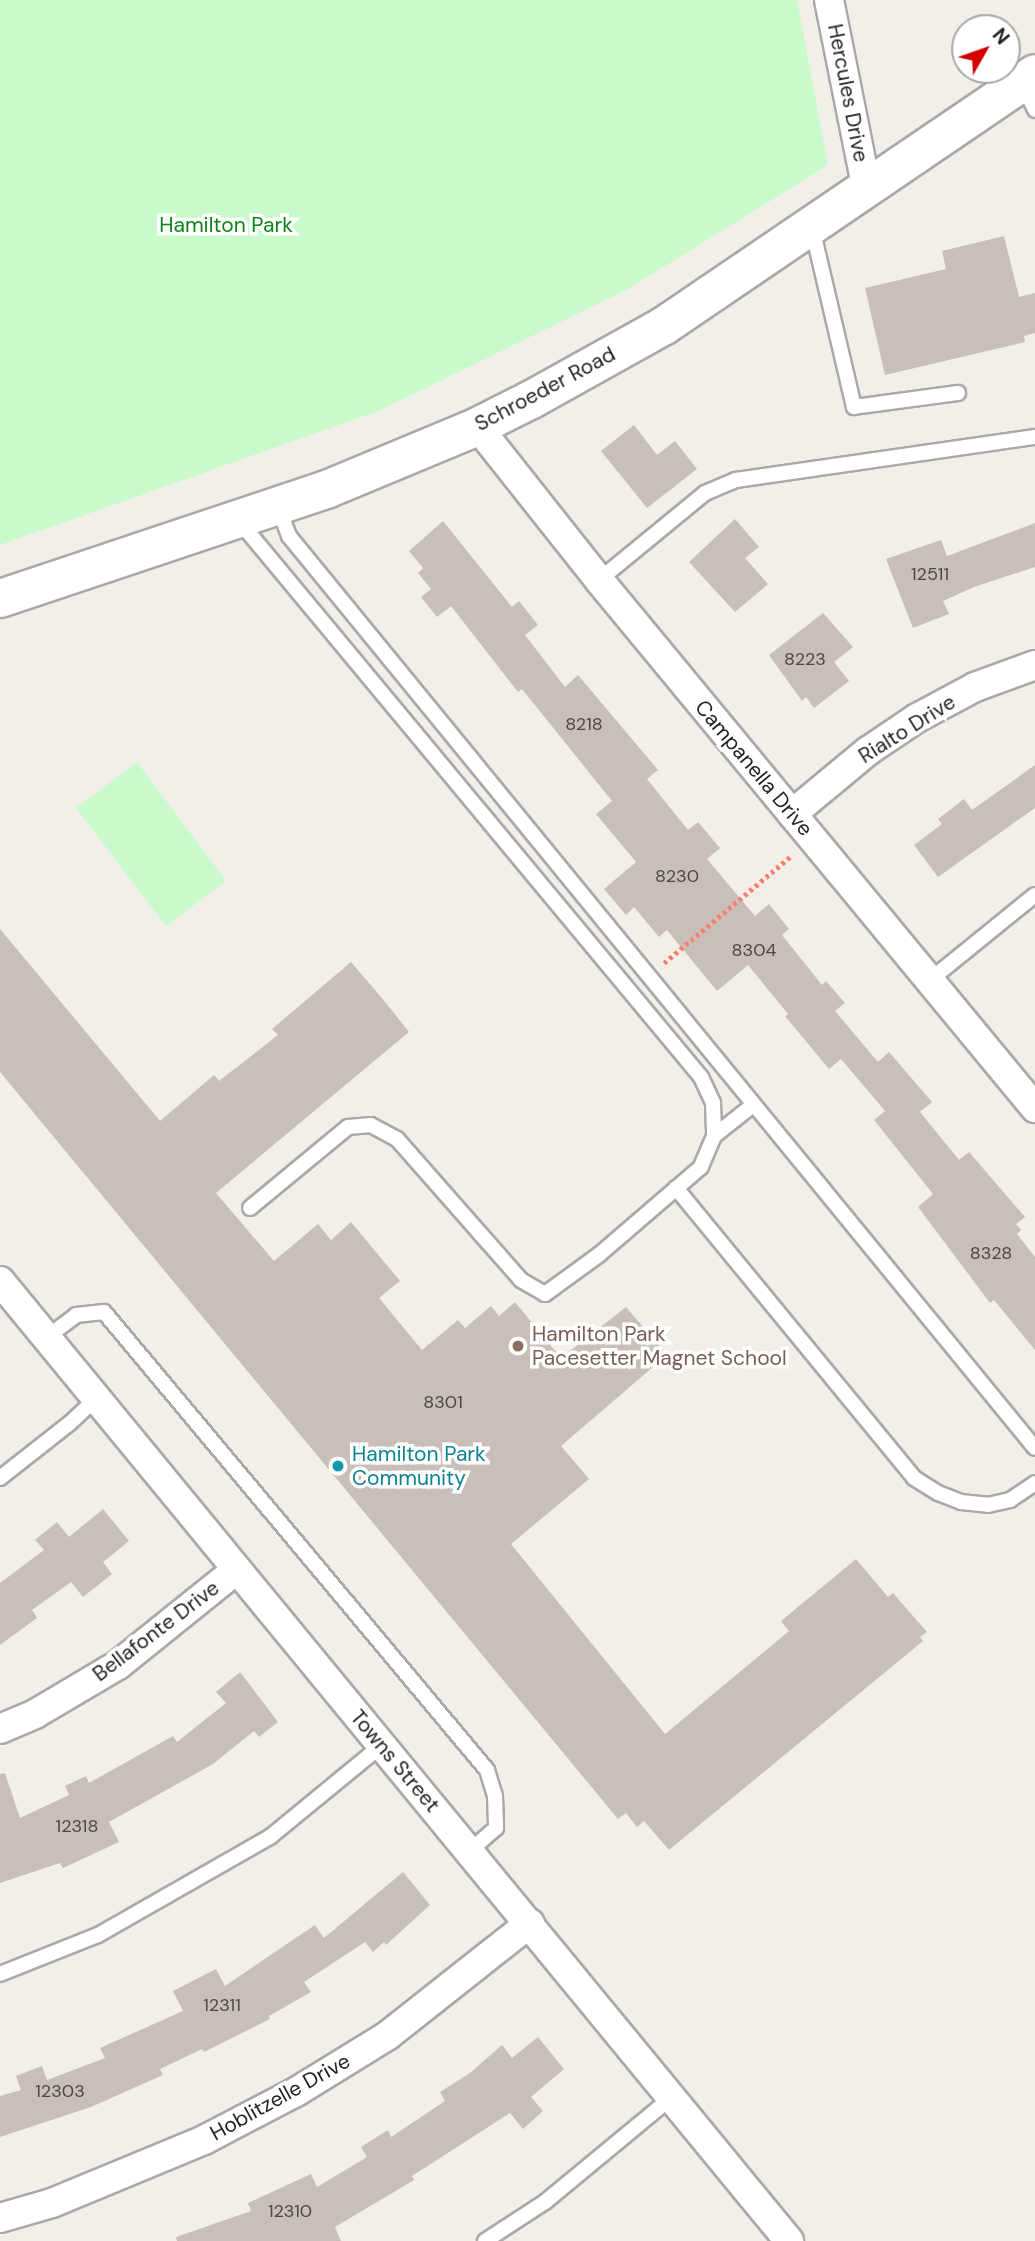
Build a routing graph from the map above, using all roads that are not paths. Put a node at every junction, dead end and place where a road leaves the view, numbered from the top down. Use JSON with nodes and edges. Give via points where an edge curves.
{"nodes":[{"id":1,"x":829,"y":0,"type":"edge"},
{"id":2,"x":1030,"y":88,"type":"edge"},
{"id":3,"x":866,"y":186,"type":"junction"},
{"id":4,"x":812,"y":226,"type":"junction"},
{"id":5,"x":958,"y":393,"type":"dead end"},
{"id":6,"x":477,"y":426,"type":"junction"},
{"id":7,"x":1035,"y":437,"type":"edge"},
{"id":8,"x":277,"y":506,"type":"junction"},
{"id":9,"x":238,"y":520,"type":"junction"},
{"id":10,"x":599,"y":580,"type":"junction"},
{"id":11,"x":0,"y":598,"type":"edge"},
{"id":12,"x":1035,"y":665,"type":"edge"},
{"id":13,"x":792,"y":814,"type":"junction"},
{"id":14,"x":1035,"y":895,"type":"edge"},
{"id":15,"x":930,"y":980,"type":"junction"},
{"id":16,"x":752,"y":1105,"type":"junction"},
{"id":17,"x":1035,"y":1108,"type":"edge"},
{"id":18,"x":714,"y":1136,"type":"junction"},
{"id":19,"x":676,"y":1188,"type":"junction"},
{"id":20,"x":250,"y":1208,"type":"dead end"},
{"id":21,"x":0,"y":1280,"type":"edge"},
{"id":22,"x":46,"y":1338,"type":"junction"},
{"id":23,"x":96,"y":1399,"type":"junction"},
{"id":24,"x":1035,"y":1448,"type":"edge"},
{"id":25,"x":0,"y":1478,"type":"edge"},
{"id":26,"x":1035,"y":1483,"type":"edge"},
{"id":27,"x":236,"y":1570,"type":"junction"},
{"id":28,"x":0,"y":1729,"type":"edge"},
{"id":29,"x":382,"y":1745,"type":"junction"},
{"id":30,"x":470,"y":1851,"type":"junction"},
{"id":31,"x":530,"y":1923,"type":"junction"},
{"id":32,"x":0,"y":1974,"type":"edge"},
{"id":33,"x":672,"y":2097,"type":"junction"},
{"id":34,"x":0,"y":2218,"type":"edge"},
{"id":35,"x":485,"y":2241,"type":"edge"},
{"id":36,"x":789,"y":2241,"type":"edge"}],
"edges":[{"from":1,"to":3,"type":"street","name":"Hercules Drive"},
{"from":2,"to":3,"type":"street","name":"Schroeder Road"},
{"from":3,"to":4,"type":"street","name":"Schroeder Road"},
{"from":4,"to":5,"type":"lane","via":[[854,407]]},
{"from":4,"to":6,"type":"street","name":"Schroeder Road","via":[[664,325]]},
{"from":6,"to":8,"type":"street","name":"Schroeder Road"},
{"from":6,"to":10,"type":"street","name":"Campanella Drive"},
{"from":7,"to":10,"type":"lane","via":[[736,480],[705,493]]},
{"from":8,"to":9,"type":"street","name":"Schroeder Road"},
{"from":8,"to":16,"type":"lane","via":[[289,536]]},
{"from":9,"to":11,"type":"street","name":"Schroeder Road"},
{"from":9,"to":18,"type":"lane","via":[[701,1077],[713,1103]]},
{"from":10,"to":13,"type":"street","name":"Campanella Drive"},
{"from":12,"to":13,"type":"street","name":"Rialto Drive","via":[[975,687],[917,718],[868,751]]},
{"from":13,"to":15,"type":"street","name":"Campanella Drive"},
{"from":14,"to":15,"type":"lane"},
{"from":15,"to":17,"type":"street","name":"Campanella Drive"},
{"from":16,"to":18,"type":"lane"},
{"from":16,"to":24,"type":"lane"},
{"from":18,"to":19,"type":"lane","via":[[701,1167]]},
{"from":19,"to":20,"type":"lane","via":[[600,1254],[545,1294],[521,1280],[397,1139],[371,1125],[348,1127]]},
{"from":19,"to":26,"type":"lane","via":[[914,1478],[961,1502],[988,1505],[1010,1500]]},
{"from":21,"to":22,"type":"street","name":"Towns Street"},
{"from":22,"to":23,"type":"street","name":"Towns Street"},
{"from":22,"to":30,"type":"lane","via":[[76,1315],[104,1312],[487,1770],[495,1796],[496,1828]]},
{"from":23,"to":25,"type":"lane"},
{"from":23,"to":27,"type":"street","name":"Towns Street"},
{"from":27,"to":28,"type":"street","name":"Bellafonte Drive","via":[[118,1665],[35,1714]]},
{"from":27,"to":29,"type":"street","name":"Towns Street"},
{"from":29,"to":30,"type":"street","name":"Towns Street"},
{"from":29,"to":32,"type":"lane","via":[[271,1837],[98,1935]]},
{"from":30,"to":31,"type":"street","name":"Towns Street"},
{"from":31,"to":33,"type":"street","name":"Towns Street"},
{"from":31,"to":34,"type":"street","name":"Hoblitzelle Drive","via":[[387,2036],[296,2092],[204,2140],[52,2203]]},
{"from":33,"to":35,"type":"lane","via":[[545,2202]]},
{"from":33,"to":36,"type":"street","name":"Towns Street"}]}
